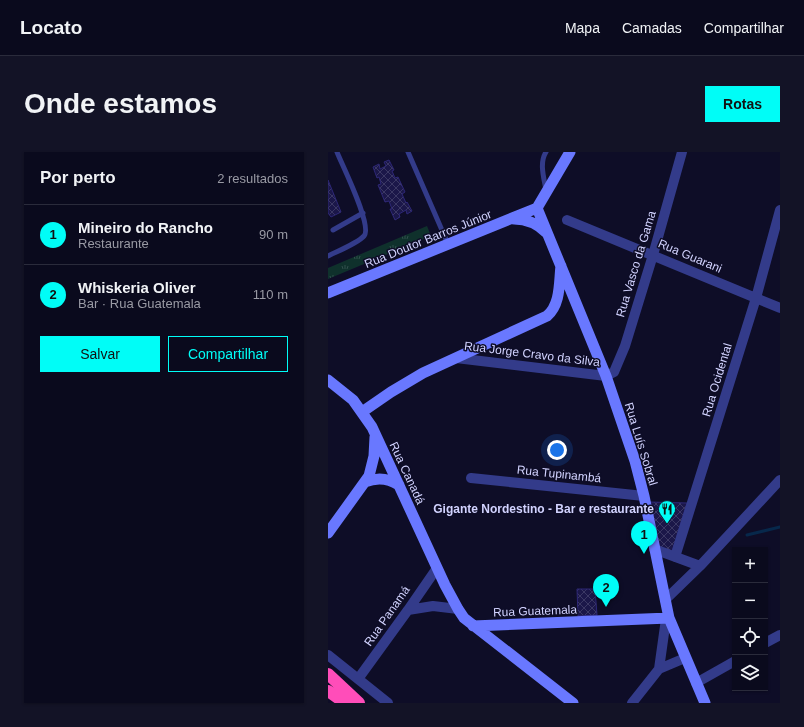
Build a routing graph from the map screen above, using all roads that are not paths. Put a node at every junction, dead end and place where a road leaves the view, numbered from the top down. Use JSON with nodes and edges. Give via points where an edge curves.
{"nodes":[{"id":1,"x":337,"y":152,"type":"edge"},
{"id":2,"x":408,"y":152,"type":"edge"},
{"id":3,"x":546,"y":152,"type":"edge"},
{"id":4,"x":570,"y":152,"type":"edge"},
{"id":5,"x":682,"y":152,"type":"edge"},
{"id":6,"x":547,"y":192,"type":"junction"},
{"id":7,"x":537,"y":208,"type":"junction"},
{"id":8,"x":780,"y":210,"type":"edge"},
{"id":9,"x":363,"y":213,"type":"junction"},
{"id":10,"x":512,"y":219,"type":"junction"},
{"id":11,"x":567,"y":220,"type":"dead end"},
{"id":12,"x":333,"y":230,"type":"dead end"},
{"id":13,"x":547,"y":233,"type":"junction"},
{"id":14,"x":448,"y":244,"type":"junction"},
{"id":15,"x":653,"y":255,"type":"junction"},
{"id":16,"x":328,"y":256,"type":"edge"},
{"id":17,"x":561,"y":266,"type":"junction"},
{"id":18,"x":328,"y":293,"type":"edge"},
{"id":19,"x":756,"y":298,"type":"junction"},
{"id":20,"x":780,"y":308,"type":"edge"},
{"id":21,"x":456,"y":358,"type":"junction"},
{"id":22,"x":606,"y":376,"type":"junction"},
{"id":23,"x":328,"y":380,"type":"edge"},
{"id":24,"x":362,"y":412,"type":"junction"},
{"id":25,"x":374,"y":433,"type":"junction"},
{"id":26,"x":472,"y":478,"type":"dead end"},
{"id":27,"x":780,"y":480,"type":"edge"},
{"id":28,"x":365,"y":482,"type":"junction"},
{"id":29,"x":399,"y":485,"type":"junction"},
{"id":30,"x":644,"y":496,"type":"junction"},
{"id":31,"x":328,"y":533,"type":"edge"},
{"id":32,"x":654,"y":549,"type":"junction"},
{"id":33,"x":675,"y":557,"type":"junction"},
{"id":34,"x":700,"y":566,"type":"junction"},
{"id":35,"x":437,"y":568,"type":"junction"},
{"id":36,"x":665,"y":600,"type":"junction"},
{"id":37,"x":458,"y":609,"type":"junction"},
{"id":38,"x":408,"y":610,"type":"junction"},
{"id":39,"x":668,"y":618,"type":"junction"},
{"id":40,"x":473,"y":626,"type":"junction"},
{"id":41,"x":780,"y":635,"type":"edge"},
{"id":42,"x":768,"y":642,"type":"edge"},
{"id":43,"x":328,"y":655,"type":"edge"},
{"id":44,"x":685,"y":658,"type":"junction"},
{"id":45,"x":732,"y":663,"type":"edge"},
{"id":46,"x":659,"y":669,"type":"junction"},
{"id":47,"x":328,"y":674,"type":"edge"},
{"id":48,"x":358,"y":679,"type":"junction"},
{"id":49,"x":696,"y":683,"type":"junction"},
{"id":50,"x":328,"y":691,"type":"edge"},
{"id":51,"x":345,"y":703,"type":"edge"},
{"id":52,"x":359,"y":703,"type":"edge"},
{"id":53,"x":388,"y":703,"type":"edge"},
{"id":54,"x":573,"y":703,"type":"edge"},
{"id":55,"x":632,"y":703,"type":"edge"},
{"id":56,"x":705,"y":703,"type":"edge"}],
"edges":[{"from":1,"to":9,"type":"lane"},
{"from":2,"to":14,"type":"lane"},
{"from":3,"to":6,"type":"lane","via":[[543,157],[543,172]]},
{"from":4,"to":6,"type":"main road"},
{"from":5,"to":15,"type":"street","name":"Rua Vasco da Gama"},
{"from":6,"to":7,"type":"main road"},
{"from":7,"to":10,"type":"main road","name":"Rua Doutor Barros Júnior"},
{"from":7,"to":13,"type":"main road","name":"Rua Luís Sobral"},
{"from":8,"to":19,"type":"street","name":"Rua Ocidental"},
{"from":9,"to":12,"type":"lane"},
{"from":9,"to":16,"type":"lane","via":[[366,230],[363,238]]},
{"from":10,"to":13,"type":"main road","via":[[534,223]]},
{"from":10,"to":14,"type":"main road","name":"Rua Doutor Barros Júnior"},
{"from":11,"to":15,"type":"street","name":"Rua Guarani"},
{"from":13,"to":17,"type":"main road","name":"Rua Luís Sobral"},
{"from":14,"to":18,"type":"main road","name":"Rua Doutor Barros Júnior"},
{"from":15,"to":19,"type":"street","name":"Rua Guarani"},
{"from":15,"to":22,"type":"street","name":"Rua Vasco da Gama","via":[[622,357],[614,372]]},
{"from":17,"to":21,"type":"main road","via":[[557,298],[550,313]]},
{"from":17,"to":22,"type":"main road","name":"Rua Luís Sobral"},
{"from":19,"to":20,"type":"street","name":"Rua Guarani"},
{"from":19,"to":33,"type":"street","name":"Rua Ocidental"},
{"from":21,"to":22,"type":"street","name":"Rua Jorge Cravo da Silva"},
{"from":21,"to":24,"type":"main road","via":[[402,385]]},
{"from":22,"to":30,"type":"main road","name":"Rua Luís Sobral"},
{"from":23,"to":24,"type":"main road","name":"Rua Canadá","via":[[348,396]]},
{"from":24,"to":25,"type":"main road","name":"Rua Canadá"},
{"from":25,"to":28,"type":"main road","via":[[374,456]]},
{"from":25,"to":29,"type":"main road","name":"Rua Canadá"},
{"from":26,"to":30,"type":"street","name":"Rua Tupinambá"},
{"from":27,"to":34,"type":"street"},
{"from":28,"to":29,"type":"main road","via":[[385,479]]},
{"from":28,"to":31,"type":"main road"},
{"from":29,"to":35,"type":"main road","name":"Rua Canadá"},
{"from":30,"to":32,"type":"main road","name":"Rua Luís Sobral"},
{"from":32,"to":33,"type":"street"},
{"from":32,"to":36,"type":"main road","name":"Rua Luís Sobral"},
{"from":33,"to":34,"type":"street"},
{"from":34,"to":36,"type":"street"},
{"from":35,"to":37,"type":"main road","name":"Rua Canadá"},
{"from":35,"to":38,"type":"street","name":"Rua Panamá"},
{"from":36,"to":39,"type":"main road","name":"Rua Luís Sobral"},
{"from":37,"to":38,"type":"street","via":[[433,606]]},
{"from":37,"to":40,"type":"main road","name":"Rua Canadá"},
{"from":38,"to":48,"type":"street","name":"Rua Panamá"},
{"from":39,"to":40,"type":"main road","name":"Rua Guatemala"},
{"from":39,"to":44,"type":"main road","name":"Rua Luís Sobral"},
{"from":39,"to":46,"type":"street"},
{"from":40,"to":54,"type":"main road","name":"Rua Canadá"},
{"from":41,"to":42,"type":"street"},
{"from":43,"to":48,"type":"street"},
{"from":44,"to":46,"type":"street"},
{"from":44,"to":49,"type":"main road","name":"Rua Luís Sobral"},
{"from":45,"to":49,"type":"street"},
{"from":46,"to":55,"type":"street"},
{"from":47,"to":52,"type":"highway"},
{"from":48,"to":53,"type":"street"},
{"from":49,"to":56,"type":"main road","name":"Rua Luís Sobral"},
{"from":50,"to":51,"type":"highway"}]}
